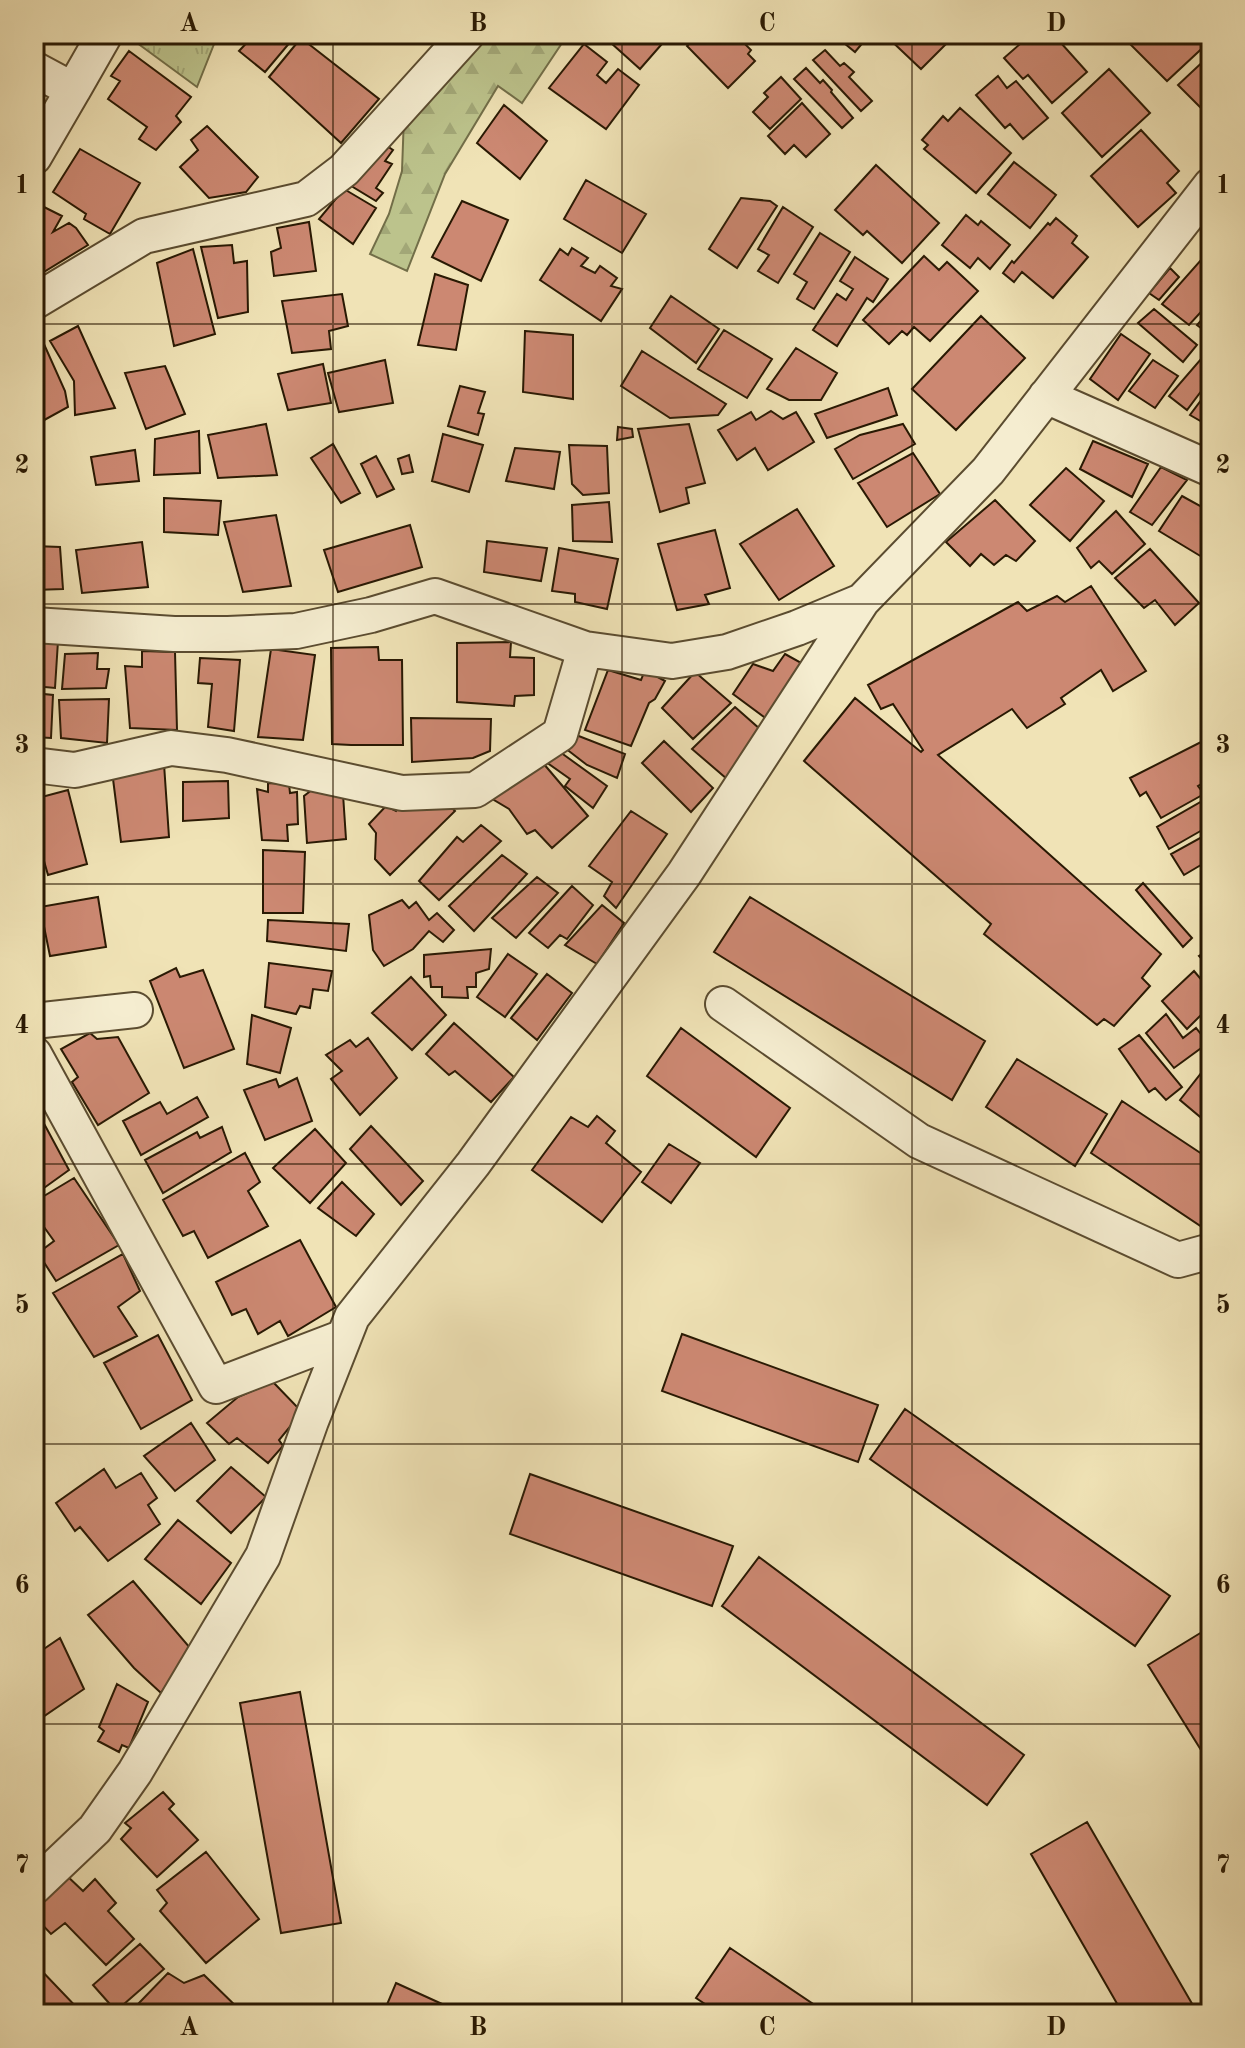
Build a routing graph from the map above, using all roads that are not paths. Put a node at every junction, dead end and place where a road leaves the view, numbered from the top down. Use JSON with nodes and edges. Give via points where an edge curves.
{"nodes":[{"id":1,"x":105,"y":34,"type":"edge"},
{"id":2,"x":467,"y":34,"type":"edge"},
{"id":3,"x":34,"y":69,"type":"edge"},
{"id":4,"x":73,"y":90,"type":"junction"},
{"id":5,"x":34,"y":157,"type":"edge"},
{"id":6,"x":1211,"y":185,"type":"edge"},
{"id":7,"x":34,"y":302,"type":"edge"},
{"id":8,"x":1046,"y":396,"type":"junction"},
{"id":9,"x":1211,"y":469,"type":"edge"},
{"id":10,"x":862,"y":601,"type":"junction"},
{"id":11,"x":34,"y":625,"type":"edge"},
{"id":12,"x":585,"y":649,"type":"junction"},
{"id":13,"x":34,"y":765,"type":"edge"},
{"id":14,"x":723,"y":1004,"type":"dead end"},
{"id":15,"x":135,"y":1010,"type":"dead end"},
{"id":16,"x":34,"y":1021,"type":"edge"},
{"id":17,"x":34,"y":1054,"type":"edge"},
{"id":18,"x":1211,"y":1251,"type":"edge"},
{"id":19,"x":344,"y":1337,"type":"junction"},
{"id":20,"x":34,"y":1887,"type":"edge"}],
"edges":[{"from":1,"to":4,"type":"street"},
{"from":2,"to":7,"type":"street","via":[[344,170],[306,199],[144,236]]},
{"from":3,"to":4,"type":"street"},
{"from":4,"to":5,"type":"street"},
{"from":6,"to":8,"type":"street"},
{"from":8,"to":9,"type":"street"},
{"from":8,"to":10,"type":"street","via":[[988,471]]},
{"from":10,"to":12,"type":"street","via":[[727,652],[672,661]]},
{"from":10,"to":19,"type":"street","via":[[684,874],[473,1164],[352,1317]]},
{"from":11,"to":12,"type":"street","via":[[174,634],[296,631],[435,596]]},
{"from":12,"to":13,"type":"street","via":[[560,734],[475,790],[402,793],[171,748],[75,770]]},
{"from":14,"to":18,"type":"street","via":[[919,1141],[1178,1260]]},
{"from":15,"to":16,"type":"street"},
{"from":17,"to":19,"type":"street","via":[[216,1386]]},
{"from":19,"to":20,"type":"street","via":[[263,1556],[135,1772],[95,1829]]}]}
